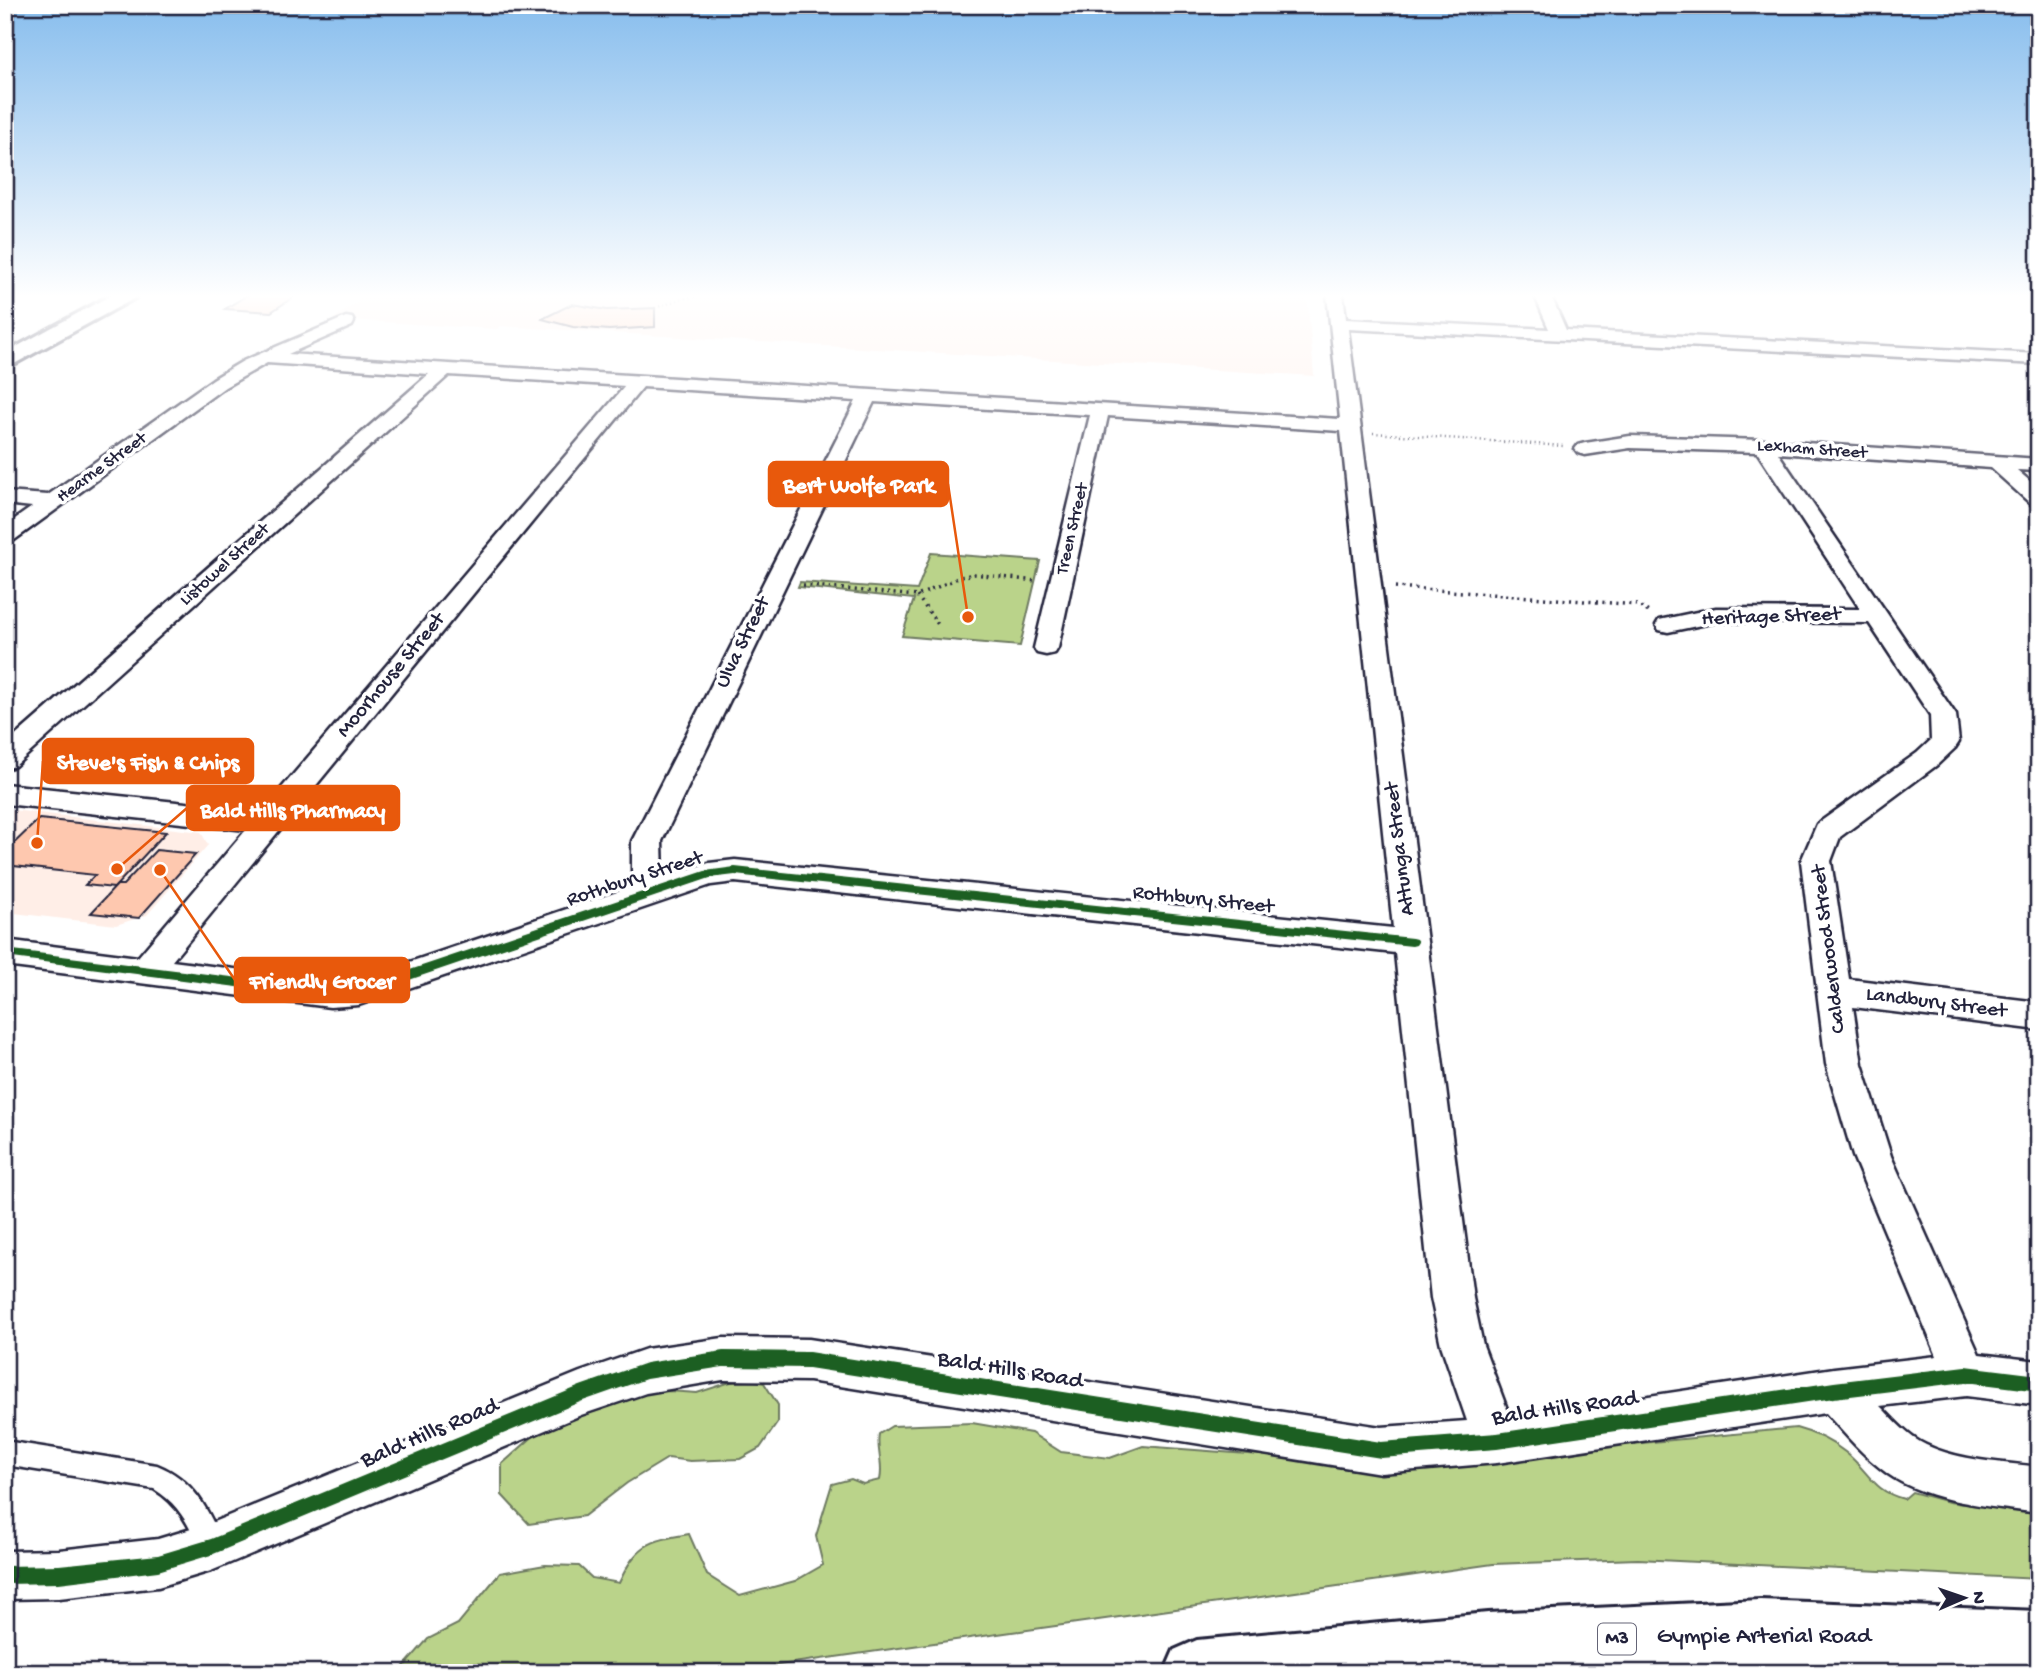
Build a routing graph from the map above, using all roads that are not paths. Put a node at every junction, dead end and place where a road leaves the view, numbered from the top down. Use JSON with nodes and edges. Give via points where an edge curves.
{"nodes":[{"id":1,"x":238,"y":372,"type":"edge"},
{"id":2,"x":441,"y":372,"type":"edge"},
{"id":3,"x":481,"y":372,"type":"edge"},
{"id":4,"x":1348,"y":372,"type":"edge"},
{"id":5,"x":638,"y":382,"type":"junction"},
{"id":6,"x":867,"y":397,"type":"junction"},
{"id":7,"x":1100,"y":411,"type":"junction"},
{"id":8,"x":1358,"y":429,"type":"junction"},
{"id":9,"x":1763,"y":446,"type":"junction"},
{"id":10,"x":1585,"y":449,"type":"road end"},
{"id":11,"x":1997,"y":462,"type":"junction"},
{"id":12,"x":2039,"y":465,"type":"edge"},
{"id":13,"x":5,"y":498,"type":"edge"},
{"id":14,"x":2039,"y":500,"type":"edge"},
{"id":15,"x":55,"y":502,"type":"junction"},
{"id":16,"x":5,"y":536,"type":"edge"},
{"id":17,"x":1875,"y":616,"type":"junction"},
{"id":18,"x":1668,"y":625,"type":"road end"},
{"id":19,"x":1046,"y":648,"type":"dead end"},
{"id":20,"x":5,"y":760,"type":"edge"},
{"id":21,"x":5,"y":794,"type":"edge"},
{"id":22,"x":269,"y":822,"type":"junction"},
{"id":23,"x":648,"y":894,"type":"junction"},
{"id":24,"x":1412,"y":942,"type":"junction"},
{"id":25,"x":5,"y":953,"type":"edge"},
{"id":26,"x":145,"y":971,"type":"junction"},
{"id":27,"x":1834,"y":991,"type":"junction"},
{"id":28,"x":2039,"y":1017,"type":"edge"},
{"id":29,"x":1966,"y":1374,"type":"junction"},
{"id":30,"x":2039,"y":1383,"type":"edge"},
{"id":31,"x":1835,"y":1390,"type":"junction"},
{"id":32,"x":1497,"y":1441,"type":"junction"},
{"id":33,"x":5,"y":1454,"type":"edge"},
{"id":34,"x":2039,"y":1490,"type":"edge"},
{"id":35,"x":211,"y":1547,"type":"junction"},
{"id":36,"x":5,"y":1575,"type":"edge"},
{"id":37,"x":2039,"y":1643,"type":"edge"},
{"id":38,"x":1197,"y":1673,"type":"edge"}],
"edges":[{"from":1,"to":15,"type":"street","name":"Hearne Street"},
{"from":2,"to":20,"type":"street","name":"Listowel Street"},
{"from":3,"to":5,"type":"street"},
{"from":4,"to":8,"type":"street","name":"Attunga Street"},
{"from":5,"to":6,"type":"street"},
{"from":5,"to":22,"type":"street","name":"Moorhouse Street"},
{"from":6,"to":7,"type":"street"},
{"from":6,"to":23,"type":"street","name":"Ulva Street","via":[[647,841]]},
{"from":7,"to":8,"type":"street"},
{"from":7,"to":19,"type":"street","name":"Treen Street"},
{"from":8,"to":24,"type":"street","name":"Attunga Street"},
{"from":9,"to":10,"type":"street","name":"Lexham Street","via":[[1630,442]]},
{"from":9,"to":11,"type":"street","name":"Lexham Street"},
{"from":9,"to":17,"type":"street","name":"Calderwood Street"},
{"from":11,"to":12,"type":"street","name":"Lexham Street"},
{"from":11,"to":14,"type":"street"},
{"from":13,"to":15,"type":"street"},
{"from":15,"to":16,"type":"street","name":"Hearne Street"},
{"from":17,"to":18,"type":"street","name":"Heritage Street","via":[[1716,615]]},
{"from":17,"to":27,"type":"street","name":"Calderwood Street","via":[[1943,715],[1945,742],[1828,831],[1816,861]]},
{"from":21,"to":22,"type":"street"},
{"from":22,"to":26,"type":"street","name":"Moorhouse Street"},
{"from":23,"to":24,"type":"street","name":"Rothbury Street","via":[[709,874],[735,871]]},
{"from":23,"to":26,"type":"street","name":"Rothbury Street","via":[[359,992],[330,994]]},
{"from":24,"to":32,"type":"street","name":"Attunga Street","via":[[1452,1298],[1462,1345]]},
{"from":25,"to":26,"type":"street","name":"Rothbury Street"},
{"from":27,"to":28,"type":"street","name":"Landbury Street"},
{"from":27,"to":29,"type":"street","name":"Calderwood Street","via":[[1844,1064],[1872,1156]]},
{"from":29,"to":30,"type":"street","name":"Bald Hills Road"},
{"from":29,"to":31,"type":"street","name":"Bald Hills Road"},
{"from":31,"to":32,"type":"street","name":"Bald Hills Road"},
{"from":31,"to":34,"type":"street","via":[[1877,1434],[1914,1463]]},
{"from":32,"to":35,"type":"street","name":"Bald Hills Road","via":[[1381,1450],[809,1360],[723,1359],[646,1371],[580,1394]]},
{"from":33,"to":35,"type":"lane","via":[[157,1476],[179,1488],[197,1513]]},
{"from":35,"to":36,"type":"street","name":"Bald Hills Road","via":[[158,1563]]},
{"from":37,"to":38,"type":"highway","name":"Gympie Arterial Road","number":"M3","via":[[1760,1632],[1488,1645]]}]}
